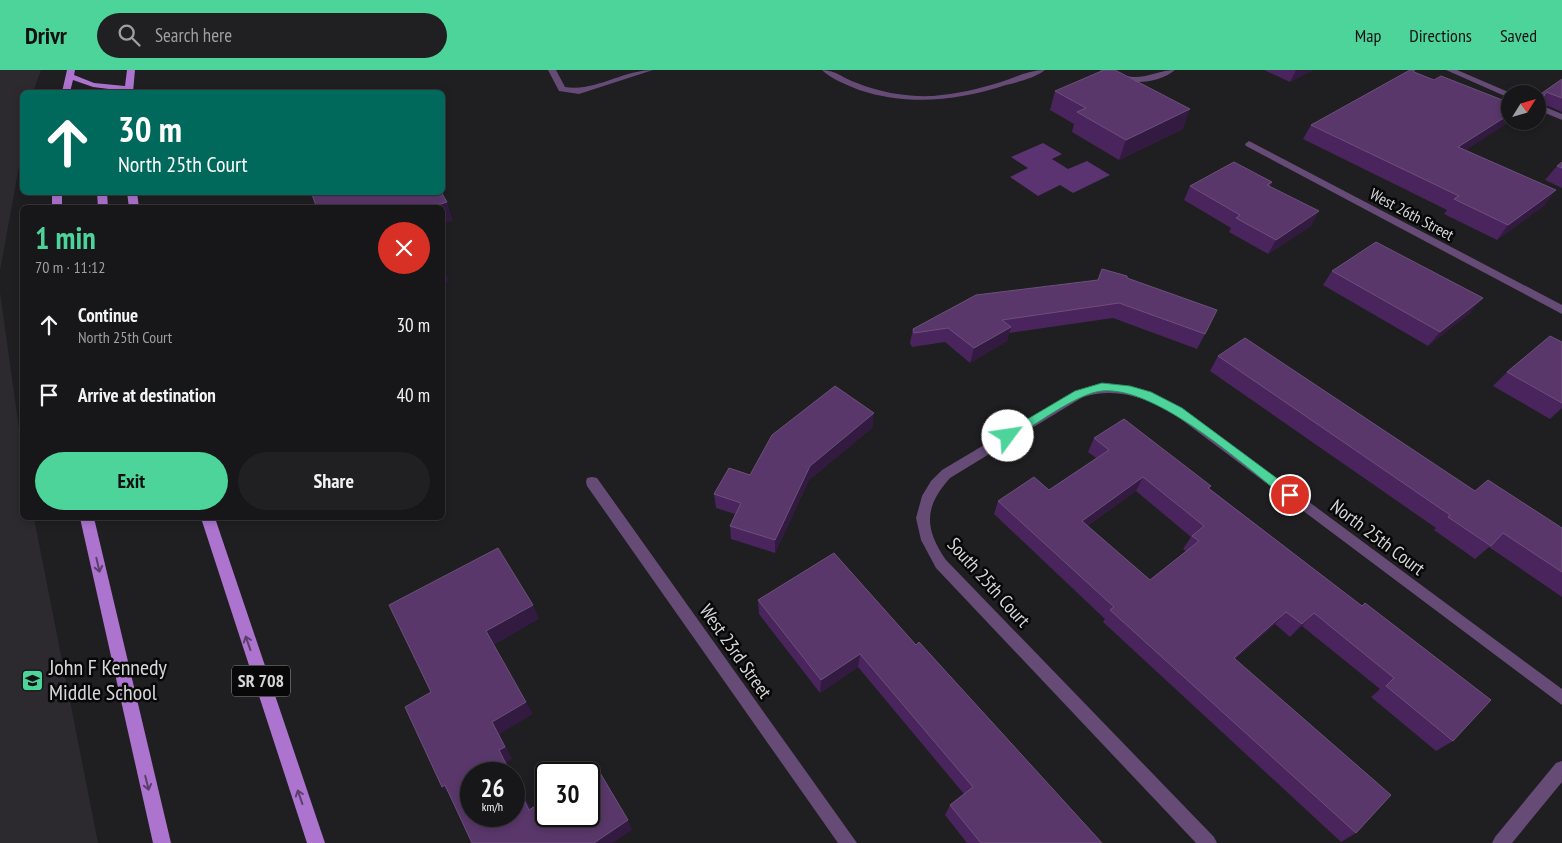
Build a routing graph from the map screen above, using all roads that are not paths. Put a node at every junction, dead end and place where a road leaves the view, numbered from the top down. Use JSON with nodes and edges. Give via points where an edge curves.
{"nodes":[{"id":1,"x":132,"y":70,"type":"edge"},
{"id":2,"x":552,"y":70,"type":"edge"},
{"id":3,"x":649,"y":70,"type":"edge"},
{"id":4,"x":826,"y":70,"type":"edge"},
{"id":5,"x":1041,"y":70,"type":"edge"},
{"id":6,"x":1104,"y":70,"type":"edge"},
{"id":7,"x":1171,"y":70,"type":"edge"},
{"id":8,"x":1450,"y":70,"type":"edge"},
{"id":9,"x":70,"y":73,"type":"edge"},
{"id":10,"x":66,"y":90,"type":"edge"},
{"id":11,"x":123,"y":90,"type":"edge"},
{"id":12,"x":129,"y":90,"type":"edge"},
{"id":13,"x":1501,"y":91,"type":"edge"},
{"id":14,"x":1546,"y":110,"type":"edge"},
{"id":15,"x":1562,"y":117,"type":"edge"},
{"id":16,"x":1249,"y":144,"type":"dead end"},
{"id":17,"x":1562,"y":310,"type":"edge"},
{"id":18,"x":1115,"y":387,"type":"joint"},
{"id":19,"x":592,"y":482,"type":"dead end"},
{"id":20,"x":87,"y":520,"type":"edge"},
{"id":21,"x":209,"y":520,"type":"edge"},
{"id":22,"x":1562,"y":698,"type":"edge"},
{"id":23,"x":1562,"y":769,"type":"edge"},
{"id":24,"x":162,"y":843,"type":"edge"},
{"id":25,"x":316,"y":843,"type":"edge"},
{"id":26,"x":848,"y":843,"type":"edge"},
{"id":27,"x":1208,"y":843,"type":"edge"},
{"id":28,"x":1501,"y":843,"type":"edge"}],
"edges":[{"from":1,"to":12,"type":"main road"},
{"from":2,"to":3,"type":"street","via":[[562,89],[579,92]]},
{"from":4,"to":5,"type":"street","via":[[874,93],[905,98],[942,98],[1003,86]]},
{"from":6,"to":7,"type":"street","via":[[1135,81]]},
{"from":8,"to":13,"type":"street"},
{"from":9,"to":10,"type":"main road"},
{"from":9,"to":11,"type":"main road","via":[[93,85]]},
{"from":14,"to":15,"type":"street"},
{"from":16,"to":17,"type":"street","name":"West 26th Street"},
{"from":18,"to":22,"type":"street","name":"North 25th Court","via":[[1148,395],[1178,411]]},
{"from":18,"to":27,"type":"street","name":"South 25th Court","via":[[1079,394],[946,474],[926,498],[922,513],[924,531],[930,550],[940,564]]},
{"from":19,"to":26,"type":"street","name":"West 23rd Street"},
{"from":20,"to":24,"type":"main road","one_way":true},
{"from":25,"to":21,"type":"main road","number":"SR 708","one_way":true},
{"from":23,"to":28,"type":"street"}]}
